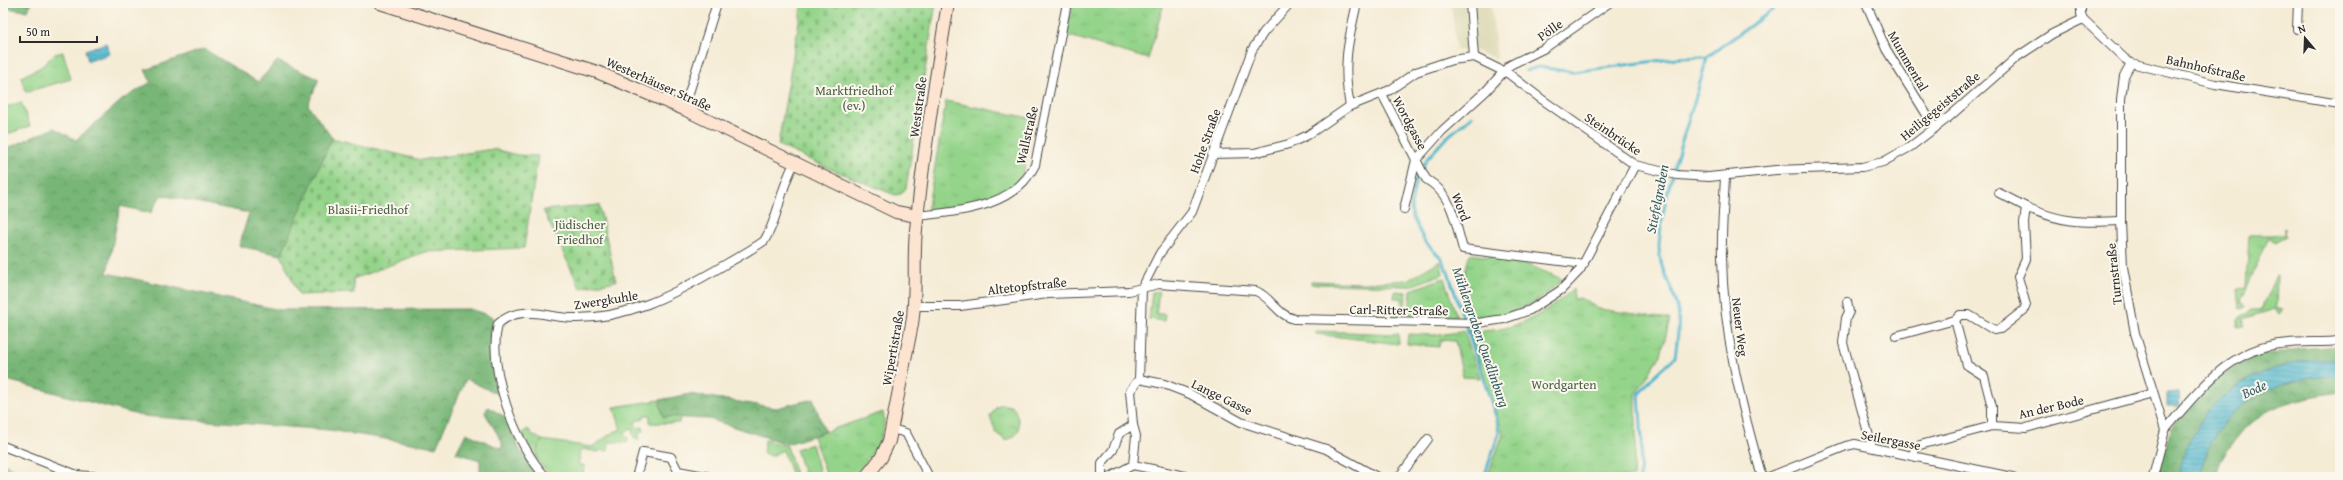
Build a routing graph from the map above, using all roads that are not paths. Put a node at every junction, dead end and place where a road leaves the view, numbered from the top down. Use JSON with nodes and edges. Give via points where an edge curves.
{"nodes":[{"id":1,"x":380,"y":3,"type":"edge"},
{"id":2,"x":717,"y":3,"type":"edge"},
{"id":3,"x":948,"y":3,"type":"edge"},
{"id":4,"x":1067,"y":3,"type":"edge"},
{"id":5,"x":1290,"y":3,"type":"edge"},
{"id":6,"x":1357,"y":3,"type":"edge"},
{"id":7,"x":1470,"y":3,"type":"edge"},
{"id":8,"x":1609,"y":3,"type":"edge"},
{"id":9,"x":1866,"y":3,"type":"edge"},
{"id":10,"x":2081,"y":3,"type":"edge"},
{"id":11,"x":2298,"y":3,"type":"edge"},
{"id":12,"x":2083,"y":19,"type":"junction"},
{"id":13,"x":2297,"y":29,"type":"dead end"},
{"id":14,"x":1474,"y":57,"type":"junction"},
{"id":15,"x":2131,"y":63,"type":"junction"},
{"id":16,"x":1506,"y":73,"type":"junction"},
{"id":17,"x":1382,"y":94,"type":"junction"},
{"id":18,"x":2340,"y":104,"type":"edge"},
{"id":19,"x":1350,"y":106,"type":"junction"},
{"id":20,"x":684,"y":109,"type":"junction"},
{"id":21,"x":1935,"y":128,"type":"junction"},
{"id":22,"x":1213,"y":154,"type":"junction"},
{"id":23,"x":1417,"y":162,"type":"junction"},
{"id":24,"x":794,"y":164,"type":"junction"},
{"id":25,"x":1635,"y":165,"type":"junction"},
{"id":26,"x":1725,"y":176,"type":"junction"},
{"id":27,"x":1999,"y":193,"type":"dead end"},
{"id":28,"x":2026,"y":207,"type":"junction"},
{"id":29,"x":1404,"y":209,"type":"dead end"},
{"id":30,"x":917,"y":216,"type":"junction"},
{"id":31,"x":2121,"y":222,"type":"junction"},
{"id":32,"x":1584,"y":264,"type":"junction"},
{"id":33,"x":1142,"y":288,"type":"junction"},
{"id":34,"x":1847,"y":302,"type":"dead end"},
{"id":35,"x":915,"y":306,"type":"junction"},
{"id":36,"x":1955,"y":320,"type":"junction"},
{"id":37,"x":1896,"y":336,"type":"dead end"},
{"id":38,"x":2340,"y":341,"type":"edge"},
{"id":39,"x":1139,"y":379,"type":"junction"},
{"id":40,"x":2153,"y":393,"type":"junction"},
{"id":41,"x":1133,"y":425,"type":"junction"},
{"id":42,"x":1992,"y":426,"type":"junction"},
{"id":43,"x":892,"y":429,"type":"junction"},
{"id":44,"x":2165,"y":430,"type":"junction"},
{"id":45,"x":1428,"y":439,"type":"dead end"},
{"id":46,"x":3,"y":446,"type":"edge"},
{"id":47,"x":1872,"y":447,"type":"junction"},
{"id":48,"x":1913,"y":456,"type":"junction"},
{"id":49,"x":1134,"y":465,"type":"junction"},
{"id":50,"x":686,"y":475,"type":"edge"},
{"id":51,"x":77,"y":476,"type":"edge"},
{"id":52,"x":102,"y":477,"type":"edge"},
{"id":53,"x":546,"y":477,"type":"edge"},
{"id":54,"x":636,"y":477,"type":"edge"},
{"id":55,"x":710,"y":477,"type":"edge"},
{"id":56,"x":866,"y":477,"type":"edge"},
{"id":57,"x":929,"y":477,"type":"edge"},
{"id":58,"x":1102,"y":477,"type":"edge"},
{"id":59,"x":1110,"y":477,"type":"edge"},
{"id":60,"x":1190,"y":477,"type":"edge"},
{"id":61,"x":1377,"y":477,"type":"edge"},
{"id":62,"x":1399,"y":477,"type":"edge"},
{"id":63,"x":1762,"y":477,"type":"edge"},
{"id":64,"x":1769,"y":477,"type":"edge"},
{"id":65,"x":2012,"y":477,"type":"edge"},
{"id":66,"x":2153,"y":477,"type":"edge"}],
"edges":[{"from":1,"to":20,"type":"main road","name":"Westerhäuser Straße","via":[[597,72]]},
{"from":2,"to":20,"type":"street"},
{"from":3,"to":30,"type":"main road","name":"Weststraße"},
{"from":4,"to":30,"type":"street","name":"Wallstraße","via":[[1035,165],[1029,176],[1012,193],[990,203]]},
{"from":5,"to":22,"type":"street","name":"Hohe Straße","via":[[1252,50]]},
{"from":6,"to":19,"type":"street","via":[[1346,50],[1345,84]]},
{"from":7,"to":14,"type":"street"},
{"from":8,"to":16,"type":"street","name":"Pölle","via":[[1552,44],[1516,61]]},
{"from":9,"to":21,"type":"street","name":"Mummental","via":[[1886,49]]},
{"from":10,"to":12,"type":"street"},
{"from":11,"to":13,"type":"street"},
{"from":12,"to":15,"type":"street","name":"Bahnhofstraße"},
{"from":12,"to":21,"type":"street","name":"Heiligegeiststraße","via":[[2052,34],[2017,58]]},
{"from":14,"to":16,"type":"street","name":"Steinbrücke","via":[[1481,58]]},
{"from":14,"to":17,"type":"street","via":[[1452,60],[1422,70]]},
{"from":15,"to":18,"type":"street","name":"Bahnhofstraße","via":[[2215,84]]},
{"from":15,"to":31,"type":"street","name":"Turnstraße","via":[[2124,76],[2121,100]]},
{"from":16,"to":23,"type":"street","via":[[1442,131]]},
{"from":16,"to":25,"type":"street","name":"Steinbrücke"},
{"from":17,"to":19,"type":"street"},
{"from":17,"to":23,"type":"street","name":"Wordgasse"},
{"from":19,"to":22,"type":"street","via":[[1308,136],[1284,146],[1254,153]]},
{"from":20,"to":24,"type":"main road","name":"Westerhäuser Straße"},
{"from":21,"to":26,"type":"street","name":"Heiligegeiststraße","via":[[1901,153],[1873,165],[1776,170]]},
{"from":22,"to":33,"type":"street","name":"Hohe Straße","via":[[1192,212],[1160,253]]},
{"from":23,"to":29,"type":"street","name":"Wordgasse"},
{"from":23,"to":32,"type":"street","name":"Word","via":[[1426,179],[1437,185],[1447,197],[1463,249]]},
{"from":24,"to":30,"type":"main road","name":"Westerhäuser Straße","via":[[896,212]]},
{"from":24,"to":53,"type":"street","name":"Zwergkuhle","via":[[764,241],[688,286],[656,302],[628,311],[574,318],[515,312],[498,324],[495,351],[511,417],[524,447]]},
{"from":25,"to":26,"type":"street","name":"Steinbrücke","via":[[1673,174]]},
{"from":25,"to":32,"type":"street","name":"Carl-Ritter-Straße"},
{"from":26,"to":63,"type":"street","name":"Neuer Weg","via":[[1722,256],[1729,343],[1744,416]]},
{"from":27,"to":28,"type":"street"},
{"from":28,"to":31,"type":"street","via":[[2050,218],[2062,220],[2089,223]]},
{"from":28,"to":36,"type":"street","via":[[2026,260],[2018,276],[2026,306],[2024,310],[2000,329],[1994,330],[1969,315],[1960,315]]},
{"from":30,"to":35,"type":"main road","name":"Wipertistraße"},
{"from":31,"to":40,"type":"street","name":"Turnstraße","via":[[2126,289],[2138,346]]},
{"from":32,"to":33,"type":"street","name":"Carl-Ritter-Straße","via":[[1569,283],[1536,307],[1504,319],[1461,324],[1295,320],[1286,317],[1263,295],[1253,290],[1159,284]]},
{"from":33,"to":35,"type":"street","name":"Altetopfstraße","via":[[1129,291],[1048,294],[960,306]]},
{"from":33,"to":39,"type":"street"},
{"from":34,"to":47,"type":"street","via":[[1849,312],[1843,343]]},
{"from":35,"to":43,"type":"main road","name":"Wipertistraße"},
{"from":36,"to":37,"type":"street"},
{"from":36,"to":42,"type":"street","via":[[1967,365],[1984,376],[1992,407]]},
{"from":38,"to":44,"type":"street","via":[[2282,343],[2243,355],[2211,378]]},
{"from":39,"to":41,"type":"street","via":[[1130,391]]},
{"from":39,"to":61,"type":"street","name":"Lange Gasse","via":[[1164,384],[1190,394],[1241,422],[1326,450]]},
{"from":40,"to":42,"type":"street","name":"An der Bode","via":[[2026,428]]},
{"from":40,"to":44,"type":"street","name":"Turnstraße"},
{"from":41,"to":49,"type":"street","via":[[1136,436]]},
{"from":41,"to":58,"type":"street","via":[[1120,434],[1113,450],[1102,463]]},
{"from":42,"to":48,"type":"street","name":"An der Bode","via":[[1920,445]]},
{"from":43,"to":56,"type":"main road","name":"Wipertistraße","via":[[885,452]]},
{"from":43,"to":57,"type":"street","via":[[906,433]]},
{"from":44,"to":66,"type":"street"},
{"from":45,"to":62,"type":"street"},
{"from":46,"to":51,"type":"street"},
{"from":47,"to":48,"type":"street","name":"Seilergasse"},
{"from":47,"to":64,"type":"street","name":"Seilergasse","via":[[1846,446]]},
{"from":48,"to":65,"type":"street","name":"Seilergasse"},
{"from":49,"to":59,"type":"street"},
{"from":49,"to":60,"type":"street"},
{"from":50,"to":54,"type":"street","via":[[678,471],[671,457],[643,452]]},
{"from":50,"to":55,"type":"street"},
{"from":51,"to":52,"type":"street"}]}
